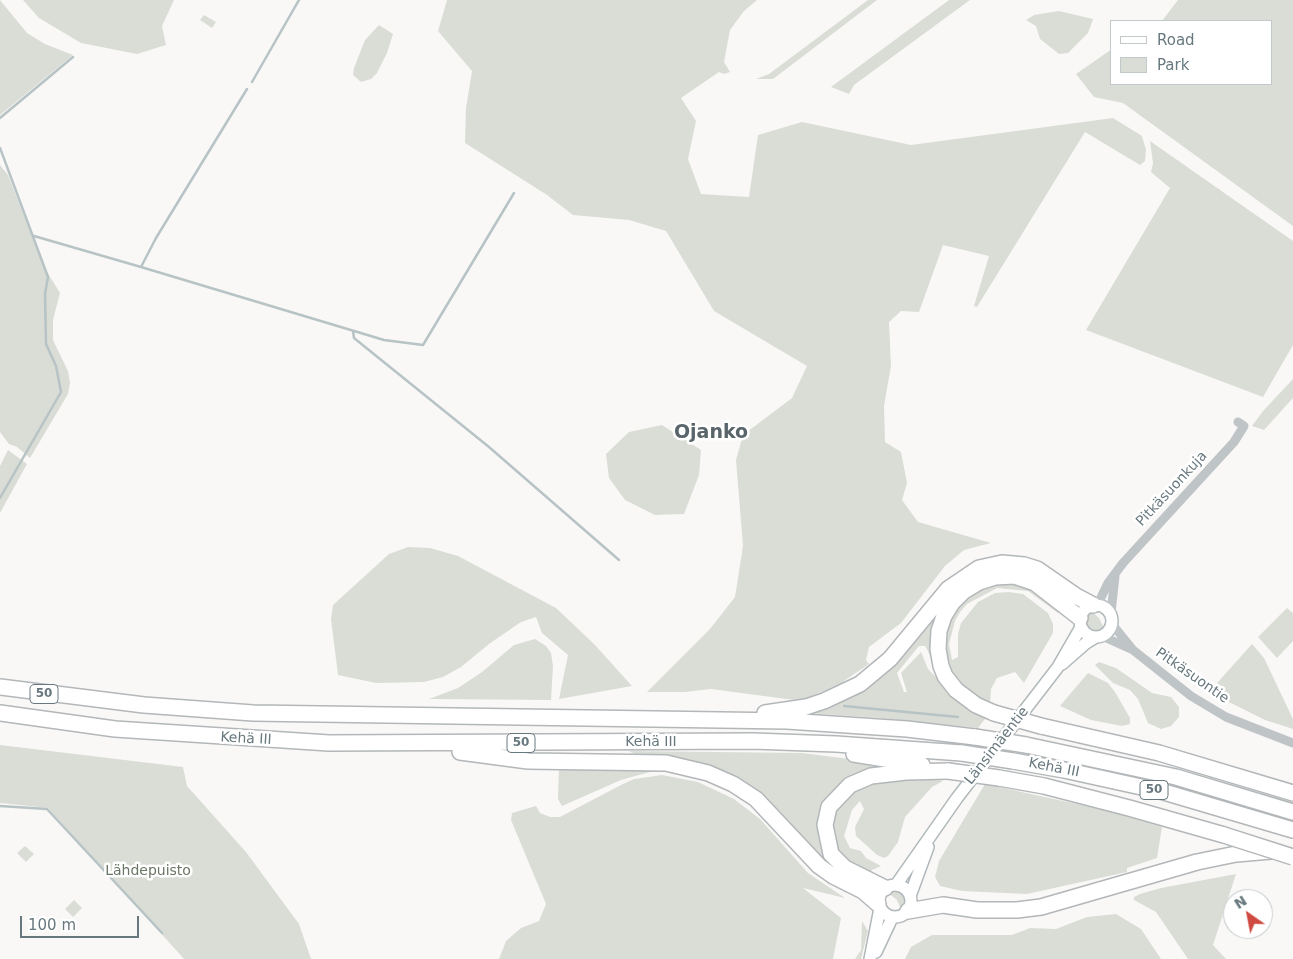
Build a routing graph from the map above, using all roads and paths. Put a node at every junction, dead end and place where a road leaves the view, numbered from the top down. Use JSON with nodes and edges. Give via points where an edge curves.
{"nodes":[{"id":1,"x":1238,"y":422,"type":"dead end"},
{"id":2,"x":1115,"y":576,"type":"junction"},
{"id":3,"x":1095,"y":605,"type":"junction"},
{"id":4,"x":1112,"y":619,"type":"junction"},
{"id":5,"x":1080,"y":623,"type":"junction"},
{"id":6,"x":1099,"y":637,"type":"junction"},
{"id":7,"x":1133,"y":650,"type":"junction"},
{"id":8,"x":1058,"y":667,"type":"junction"},
{"id":9,"x":0,"y":677,"type":"edge"},
{"id":10,"x":0,"y":687,"type":"edge"},
{"id":11,"x":88,"y":699,"type":"junction"},
{"id":12,"x":0,"y":713,"type":"edge"},
{"id":13,"x":719,"y":720,"type":"junction"},
{"id":14,"x":0,"y":723,"type":"edge"},
{"id":15,"x":70,"y":724,"type":"junction"},
{"id":16,"x":714,"y":742,"type":"junction"},
{"id":17,"x":1293,"y":743,"type":"edge"},
{"id":18,"x":329,"y":744,"type":"junction"},
{"id":19,"x":948,"y":771,"type":"junction"},
{"id":20,"x":1293,"y":793,"type":"edge"},
{"id":21,"x":1293,"y":812,"type":"edge"},
{"id":22,"x":937,"y":827,"type":"junction"},
{"id":23,"x":1293,"y":830,"type":"edge"},
{"id":24,"x":1293,"y":852,"type":"edge"},
{"id":25,"x":1293,"y":857,"type":"edge"},
{"id":26,"x":891,"y":886,"type":"junction"},
{"id":27,"x":909,"y":903,"type":"junction"},
{"id":28,"x":879,"y":906,"type":"junction"},
{"id":29,"x":892,"y":918,"type":"junction"},
{"id":30,"x":871,"y":959,"type":"edge"}],
"edges":[{"from":1,"to":2,"type":"street","name":"Pitkäsuonkuja","via":[[1244,426],[1234,442],[1129,556]]},
{"from":2,"to":3,"type":"street","name":"Pitkäsuonkuja"},
{"from":2,"to":4,"type":"street","name":"Pitkäsuonkuja"},
{"from":3,"to":4,"type":"main road","via":[[1108,609]]},
{"from":3,"to":5,"type":"main road","via":[[1082,612]]},
{"from":3,"to":13,"type":"highway","via":[[1037,569],[1002,563],[979,568],[948,589],[896,653],[860,684],[806,707]]},
{"from":4,"to":6,"type":"main road","via":[[1110,629]]},
{"from":4,"to":7,"type":"street","name":"Pitkäsuontie"},
{"from":5,"to":6,"type":"main road","via":[[1087,635]]},
{"from":5,"to":8,"type":"main road","name":"Länsimäentie"},
{"from":5,"to":20,"type":"highway","bridge":true,"via":[[1035,583],[1014,576],[995,577],[964,591],[944,616],[939,631],[941,666],[956,690],[994,713],[1159,753]]},
{"from":6,"to":7,"type":"street","name":"Pitkäsuontie"},
{"from":6,"to":8,"type":"main road","name":"Länsimäentie","via":[[1086,643]]},
{"from":7,"to":17,"type":"street","name":"Pitkäsuontie","via":[[1191,696],[1226,717]]},
{"from":8,"to":22,"type":"main road","name":"Länsimäentie"},
{"from":9,"to":11,"type":"highway","via":[[56,687]]},
{"from":10,"to":11,"type":"highway","name":"Kehä III","number":"50"},
{"from":11,"to":13,"type":"highway","name":"Kehä III","number":"50","via":[[315,716]]},
{"from":12,"to":15,"type":"highway","name":"Kehä III","number":"50"},
{"from":13,"to":21,"type":"highway","name":"Kehä III","number":"50","bridge":true,"via":[[847,724],[1026,745],[1176,776]]},
{"from":14,"to":15,"type":"highway","via":[[39,727]]},
{"from":15,"to":18,"type":"highway","name":"Kehä III","number":"50"},
{"from":16,"to":18,"type":"highway","name":"Kehä III","number":"50"},
{"from":16,"to":19,"type":"highway","via":[[754,748],[834,752]]},
{"from":16,"to":23,"type":"highway","name":"Kehä III","number":"50","bridge":true,"via":[[836,744],[1013,761],[1164,792]]},
{"from":18,"to":28,"type":"highway","via":[[381,751],[490,754],[528,761],[666,762],[694,768],[733,784],[756,800],[819,866],[863,891]]},
{"from":19,"to":25,"type":"highway","bridge":true,"via":[[1044,786]]},
{"from":19,"to":26,"type":"highway","via":[[871,776],[850,785],[829,807],[825,825],[831,854],[845,868]]},
{"from":22,"to":26,"type":"main road","name":"Länsimäentie"},
{"from":22,"to":27,"type":"main road","name":"Länsimäentie","via":[[919,866]]},
{"from":24,"to":27,"type":"highway","via":[[1253,852],[1220,857],[1041,907],[977,910]]},
{"from":26,"to":27,"type":"main road","via":[[902,887]]},
{"from":26,"to":28,"type":"main road","via":[[879,898]]},
{"from":27,"to":29,"type":"main road","via":[[900,917]]},
{"from":28,"to":29,"type":"main road","via":[[886,916]]},
{"from":28,"to":30,"type":"main road"},
{"from":29,"to":30,"type":"main road"}]}
